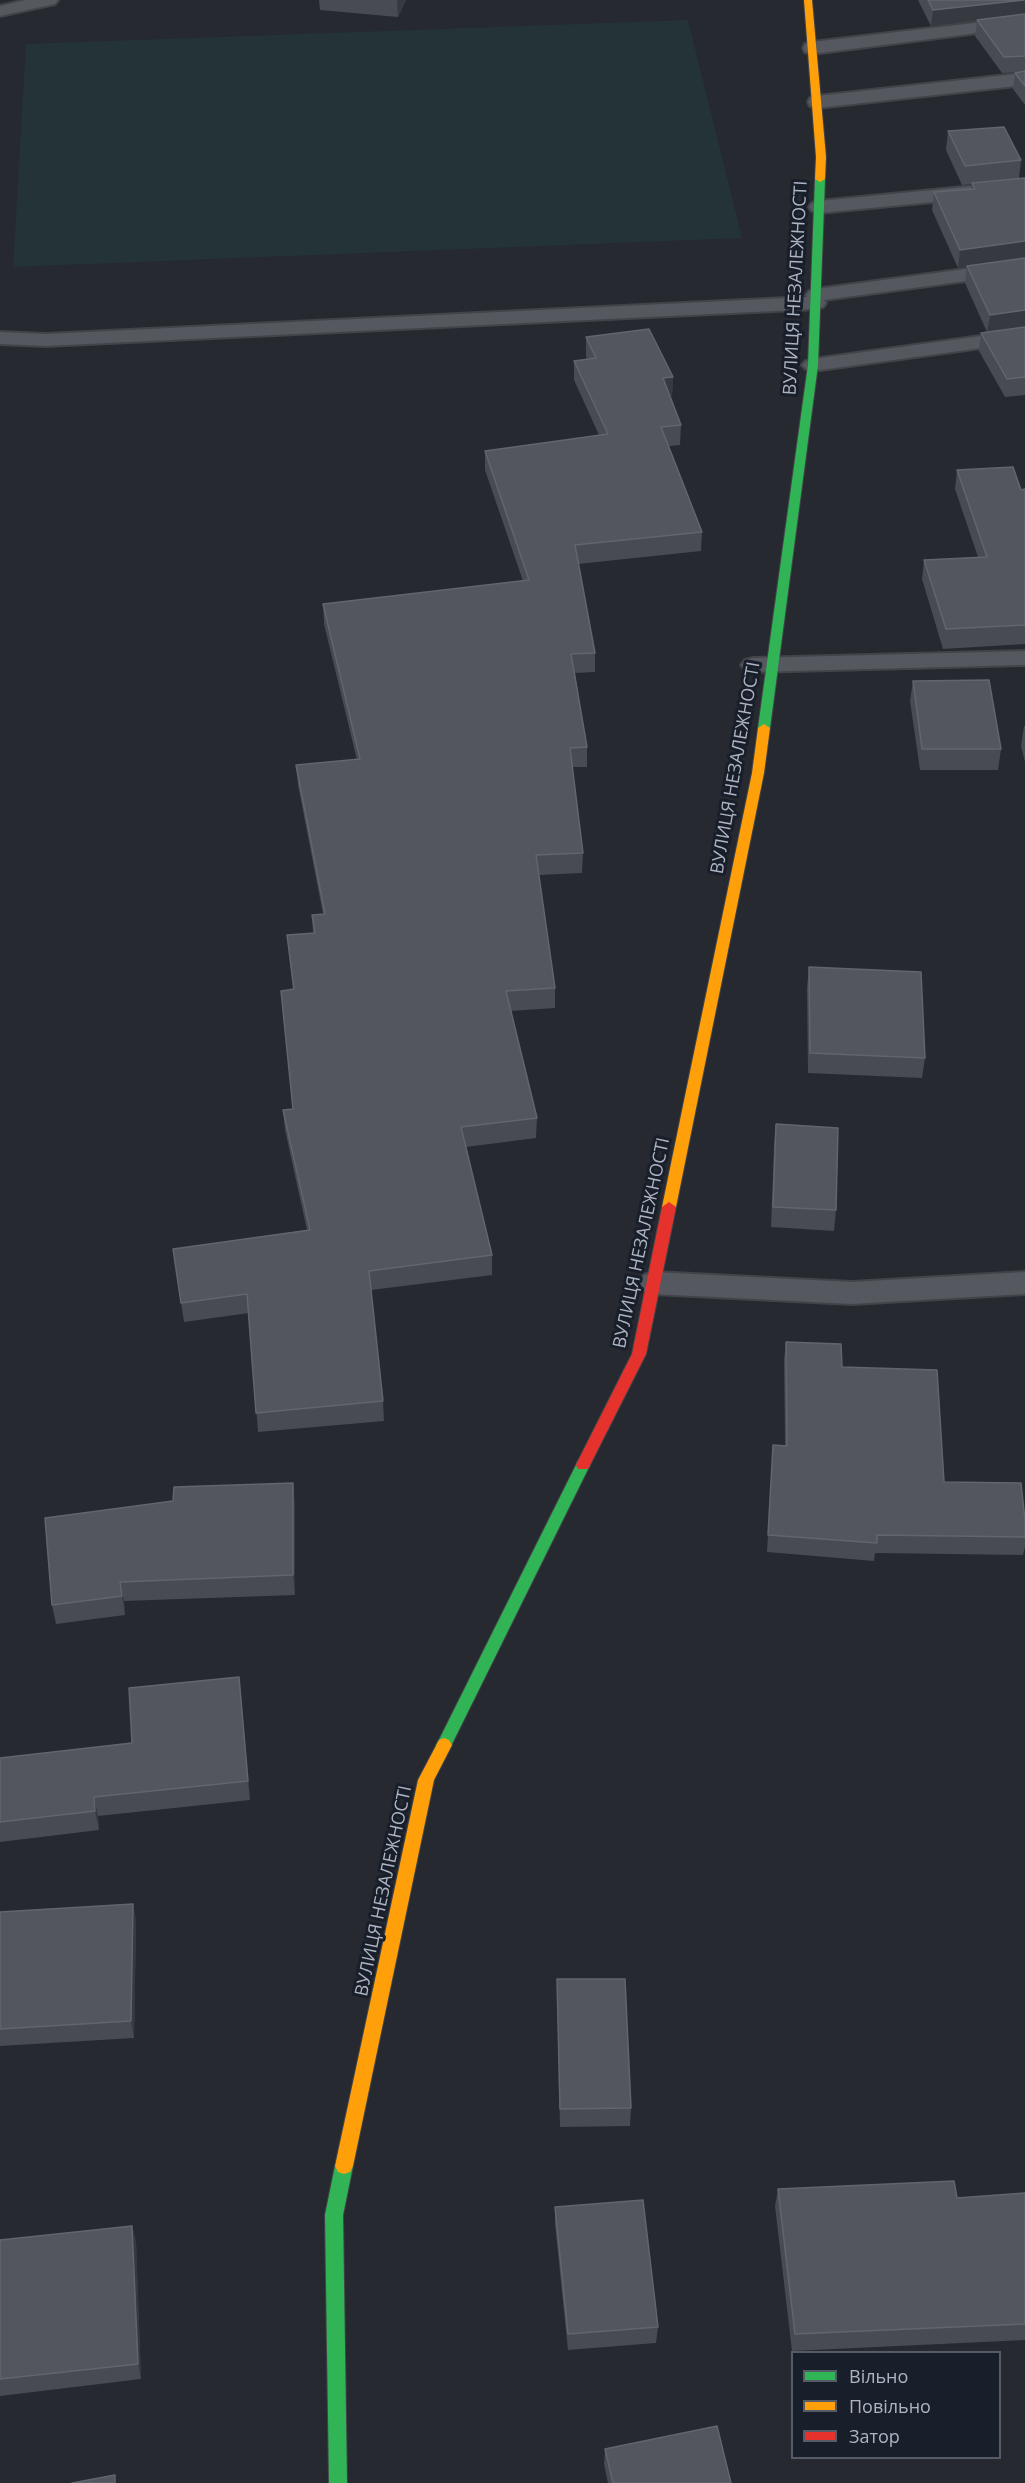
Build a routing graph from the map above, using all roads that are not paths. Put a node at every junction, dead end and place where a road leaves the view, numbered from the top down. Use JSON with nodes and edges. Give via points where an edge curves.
{"nodes":[{"id":1,"x":49,"y":0,"type":"edge"},
{"id":2,"x":808,"y":0,"type":"edge"},
{"id":3,"x":0,"y":11,"type":"edge"},
{"id":4,"x":1025,"y":22,"type":"edge"},
{"id":5,"x":812,"y":48,"type":"junction"},
{"id":6,"x":1025,"y":79,"type":"edge"},
{"id":7,"x":817,"y":102,"type":"junction"},
{"id":8,"x":1025,"y":188,"type":"edge"},
{"id":9,"x":819,"y":207,"type":"junction"},
{"id":10,"x":1025,"y":267,"type":"edge"},
{"id":11,"x":816,"y":299,"type":"junction"},
{"id":12,"x":1025,"y":336,"type":"edge"},
{"id":13,"x":0,"y":338,"type":"edge"},
{"id":14,"x":813,"y":365,"type":"junction"},
{"id":15,"x":1025,"y":658,"type":"edge"},
{"id":16,"x":763,"y":665,"type":"junction"},
{"id":17,"x":654,"y":1283,"type":"junction"},
{"id":18,"x":1025,"y":1283,"type":"edge"},
{"id":19,"x":338,"y":2483,"type":"edge"}],
"edges":[{"from":1,"to":3,"type":"lane"},
{"from":2,"to":5,"type":"street","name":"ВУЛИЦЯ НЕЗАЛЕЖНОСТІ"},
{"from":4,"to":5,"type":"lane"},
{"from":5,"to":7,"type":"street","name":"ВУЛИЦЯ НЕЗАЛЕЖНОСТІ"},
{"from":6,"to":7,"type":"lane"},
{"from":7,"to":9,"type":"street","name":"ВУЛИЦЯ НЕЗАЛЕЖНОСТІ","via":[[822,157]]},
{"from":8,"to":9,"type":"lane"},
{"from":9,"to":11,"type":"street","name":"ВУЛИЦЯ НЕЗАЛЕЖНОСТІ"},
{"from":10,"to":11,"type":"lane"},
{"from":11,"to":13,"type":"lane","via":[[46,340]]},
{"from":11,"to":14,"type":"street","name":"ВУЛИЦЯ НЕЗАЛЕЖНОСТІ"},
{"from":12,"to":14,"type":"lane"},
{"from":14,"to":16,"type":"street","name":"ВУЛИЦЯ НЕЗАЛЕЖНОСТІ"},
{"from":15,"to":16,"type":"lane"},
{"from":16,"to":17,"type":"street","name":"ВУЛИЦЯ НЕЗАЛЕЖНОСТІ","via":[[758,773]]},
{"from":17,"to":18,"type":"lane","via":[[852,1293]]},
{"from":17,"to":19,"type":"street","name":"ВУЛИЦЯ НЕЗАЛЕЖНОСТІ","via":[[639,1354],[426,1780],[334,2215]]}]}
